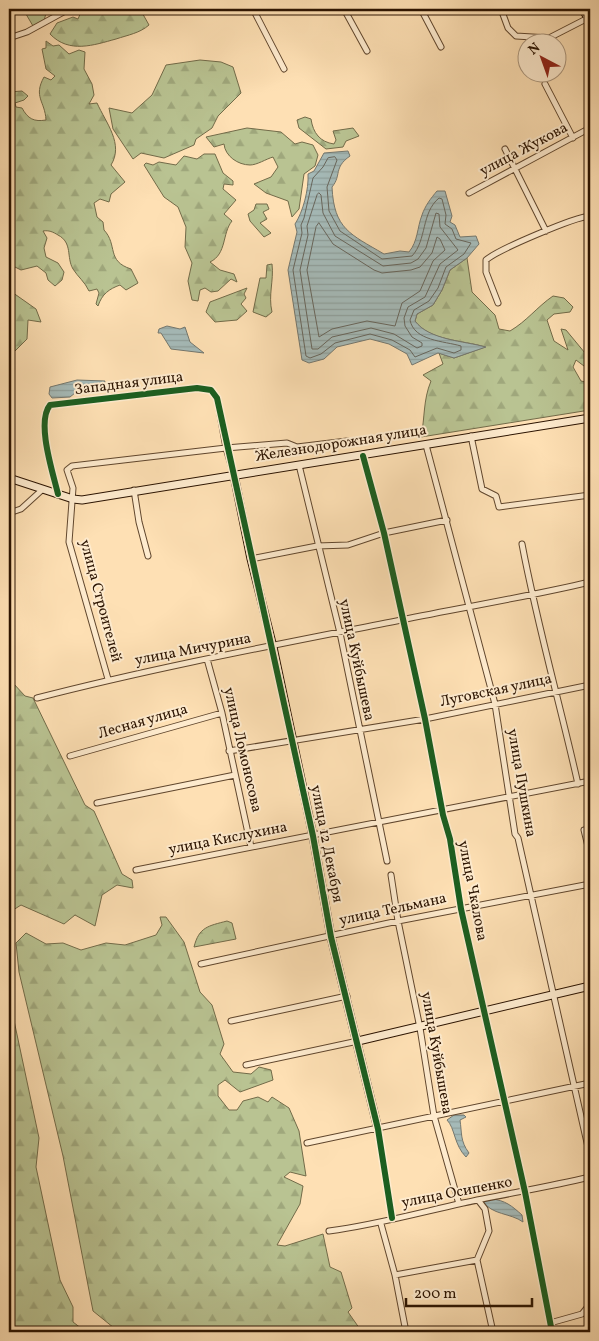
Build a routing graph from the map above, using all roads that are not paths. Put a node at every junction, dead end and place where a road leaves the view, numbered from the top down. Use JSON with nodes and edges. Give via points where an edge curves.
{"nodes":[{"id":1,"x":69,"y":9,"type":"edge"},
{"id":2,"x":253,"y":9,"type":"edge"},
{"id":3,"x":344,"y":9,"type":"edge"},
{"id":4,"x":421,"y":9,"type":"edge"},
{"id":5,"x":501,"y":9,"type":"edge"},
{"id":6,"x":583,"y":9,"type":"edge"},
{"id":7,"x":590,"y":19,"type":"edge"},
{"id":8,"x":9,"y":38,"type":"edge"},
{"id":9,"x":441,"y":47,"type":"dead end"},
{"id":10,"x":367,"y":51,"type":"dead end"},
{"id":11,"x":284,"y":69,"type":"dead end"},
{"id":12,"x":545,"y":84,"type":"dead end"},
{"id":13,"x":590,"y":128,"type":"edge"},
{"id":14,"x":573,"y":138,"type":"junction"},
{"id":15,"x":505,"y":149,"type":"dead end"},
{"id":16,"x":516,"y":168,"type":"junction"},
{"id":17,"x":469,"y":192,"type":"dead end"},
{"id":18,"x":590,"y":216,"type":"edge"},
{"id":19,"x":546,"y":232,"type":"junction"},
{"id":20,"x":498,"y":303,"type":"dead end"},
{"id":21,"x":590,"y":418,"type":"edge"},
{"id":22,"x":471,"y":436,"type":"junction"},
{"id":23,"x":347,"y":441,"type":"dead end"},
{"id":24,"x":426,"y":445,"type":"junction"},
{"id":25,"x":226,"y":448,"type":"junction"},
{"id":26,"x":363,"y":456,"type":"junction"},
{"id":27,"x":299,"y":465,"type":"junction"},
{"id":28,"x":234,"y":475,"type":"junction"},
{"id":29,"x":9,"y":478,"type":"edge"},
{"id":30,"x":43,"y":489,"type":"junction"},
{"id":31,"x":134,"y":490,"type":"junction"},
{"id":32,"x":58,"y":494,"type":"junction"},
{"id":33,"x":590,"y":495,"type":"edge"},
{"id":34,"x":73,"y":499,"type":"junction"},
{"id":35,"x":9,"y":513,"type":"edge"},
{"id":36,"x":446,"y":520,"type":"junction"},
{"id":37,"x":384,"y":533,"type":"junction"},
{"id":38,"x":522,"y":544,"type":"dead end"},
{"id":39,"x":318,"y":546,"type":"junction"},
{"id":40,"x":148,"y":556,"type":"dead end"},
{"id":41,"x":251,"y":559,"type":"junction"},
{"id":42,"x":590,"y":582,"type":"edge"},
{"id":43,"x":532,"y":596,"type":"junction"},
{"id":44,"x":468,"y":608,"type":"junction"},
{"id":45,"x":402,"y":620,"type":"junction"},
{"id":46,"x":340,"y":633,"type":"junction"},
{"id":47,"x":273,"y":647,"type":"junction"},
{"id":48,"x":207,"y":659,"type":"junction"},
{"id":49,"x":108,"y":679,"type":"junction"},
{"id":50,"x":590,"y":685,"type":"edge"},
{"id":51,"x":557,"y":691,"type":"junction"},
{"id":52,"x":37,"y":698,"type":"dead end"},
{"id":53,"x":494,"y":704,"type":"junction"},
{"id":54,"x":222,"y":713,"type":"junction"},
{"id":55,"x":425,"y":719,"type":"junction"},
{"id":56,"x":358,"y":729,"type":"junction"},
{"id":57,"x":293,"y":742,"type":"junction"},
{"id":58,"x":229,"y":751,"type":"junction"},
{"id":59,"x":70,"y":756,"type":"dead end"},
{"id":60,"x":235,"y":774,"type":"junction"},
{"id":61,"x":590,"y":782,"type":"edge"},
{"id":62,"x":578,"y":784,"type":"junction"},
{"id":63,"x":509,"y":796,"type":"junction"},
{"id":64,"x":97,"y":803,"type":"dead end"},
{"id":65,"x":442,"y":808,"type":"junction"},
{"id":66,"x":380,"y":822,"type":"junction"},
{"id":67,"x":584,"y":830,"type":"dead end"},
{"id":68,"x":313,"y":836,"type":"junction"},
{"id":69,"x":251,"y":848,"type":"junction"},
{"id":70,"x":590,"y":855,"type":"edge"},
{"id":71,"x":387,"y":861,"type":"dead end"},
{"id":72,"x":136,"y":870,"type":"dead end"},
{"id":73,"x":391,"y":875,"type":"dead end"},
{"id":74,"x":590,"y":884,"type":"edge"},
{"id":75,"x":532,"y":895,"type":"junction"},
{"id":76,"x":461,"y":909,"type":"junction"},
{"id":77,"x":398,"y":921,"type":"junction"},
{"id":78,"x":331,"y":936,"type":"junction"},
{"id":79,"x":201,"y":964,"type":"dead end"},
{"id":80,"x":590,"y":986,"type":"edge"},
{"id":81,"x":554,"y":995,"type":"junction"},
{"id":82,"x":346,"y":996,"type":"junction"},
{"id":83,"x":485,"y":1012,"type":"junction"},
{"id":84,"x":231,"y":1021,"type":"dead end"},
{"id":85,"x":420,"y":1028,"type":"junction"},
{"id":86,"x":358,"y":1041,"type":"junction"},
{"id":87,"x":246,"y":1065,"type":"dead end"},
{"id":88,"x":590,"y":1083,"type":"edge"},
{"id":89,"x":574,"y":1086,"type":"junction"},
{"id":90,"x":504,"y":1101,"type":"junction"},
{"id":91,"x":434,"y":1116,"type":"junction"},
{"id":92,"x":378,"y":1128,"type":"junction"},
{"id":93,"x":307,"y":1143,"type":"dead end"},
{"id":94,"x":590,"y":1156,"type":"edge"},
{"id":95,"x":590,"y":1177,"type":"edge"},
{"id":96,"x":525,"y":1192,"type":"junction"},
{"id":97,"x":478,"y":1200,"type":"junction"},
{"id":98,"x":459,"y":1204,"type":"junction"},
{"id":99,"x":392,"y":1218,"type":"junction"},
{"id":100,"x":381,"y":1224,"type":"junction"},
{"id":101,"x":329,"y":1232,"type":"dead end"},
{"id":102,"x":477,"y":1260,"type":"junction"},
{"id":103,"x":395,"y":1275,"type":"junction"},
{"id":104,"x":590,"y":1304,"type":"edge"},
{"id":105,"x":550,"y":1323,"type":"junction"},
{"id":106,"x":493,"y":1331,"type":"edge"},
{"id":107,"x":406,"y":1332,"type":"edge"},
{"id":108,"x":486,"y":1332,"type":"edge"},
{"id":109,"x":552,"y":1332,"type":"edge"}],
"edges":[{"from":1,"to":8,"type":"street"},
{"from":2,"to":11,"type":"street"},
{"from":3,"to":10,"type":"street"},
{"from":4,"to":9,"type":"street"},
{"from":5,"to":7,"type":"street","via":[[513,35],[549,38]]},
{"from":6,"to":7,"type":"street"},
{"from":12,"to":14,"type":"street"},
{"from":13,"to":14,"type":"street","name":"улица Жукова"},
{"from":14,"to":16,"type":"street","name":"улица Жукова"},
{"from":15,"to":16,"type":"street"},
{"from":16,"to":17,"type":"street","name":"улица Жукова"},
{"from":16,"to":19,"type":"street"},
{"from":18,"to":19,"type":"street"},
{"from":19,"to":20,"type":"street","via":[[486,260],[486,272]]},
{"from":21,"to":22,"type":"street","name":"Железнодорожная улица"},
{"from":22,"to":24,"type":"street","name":"Железнодорожная улица"},
{"from":22,"to":33,"type":"street","via":[[482,489],[496,496],[499,507]]},
{"from":23,"to":25,"type":"street","via":[[297,447],[287,444]]},
{"from":24,"to":26,"type":"street","name":"Железнодорожная улица"},
{"from":24,"to":36,"type":"street","name":"улица Пушкина"},
{"from":25,"to":28,"type":"street"},
{"from":25,"to":32,"type":"street","name":"Западная улица","via":[[217,398],[211,390],[197,388],[50,404],[46,409],[45,427]]},
{"from":25,"to":34,"type":"street","via":[[72,466],[67,470]]},
{"from":26,"to":27,"type":"street","name":"Железнодорожная улица"},
{"from":26,"to":37,"type":"street","name":"улица Чкалова"},
{"from":27,"to":28,"type":"street","name":"Железнодорожная улица"},
{"from":27,"to":39,"type":"street","name":"улица Куйбышева"},
{"from":28,"to":31,"type":"street","name":"Железнодорожная улица"},
{"from":28,"to":41,"type":"street","name":"улица 12 Декабря"},
{"from":29,"to":30,"type":"street","name":"Железнодорожная улица"},
{"from":30,"to":32,"type":"street","name":"Железнодорожная улица"},
{"from":30,"to":35,"type":"street","via":[[21,509]]},
{"from":31,"to":34,"type":"street","name":"Железнодорожная улица"},
{"from":31,"to":40,"type":"street"},
{"from":32,"to":34,"type":"street","name":"Железнодорожная улица"},
{"from":34,"to":49,"type":"street","name":"улица Строителей","via":[[69,542]]},
{"from":36,"to":37,"type":"street"},
{"from":36,"to":44,"type":"street","name":"улица Пушкина"},
{"from":37,"to":39,"type":"street","via":[[348,545]]},
{"from":37,"to":45,"type":"street","name":"улица Чкалова"},
{"from":38,"to":43,"type":"street"},
{"from":39,"to":41,"type":"street"},
{"from":39,"to":46,"type":"street","name":"улица Куйбышева"},
{"from":41,"to":47,"type":"street","name":"улица 12 Декабря"},
{"from":42,"to":43,"type":"street","name":"улица Мичурина"},
{"from":43,"to":44,"type":"street","name":"улица Мичурина"},
{"from":43,"to":51,"type":"street"},
{"from":44,"to":45,"type":"street","name":"улица Мичурина"},
{"from":44,"to":53,"type":"street","name":"улица Пушкина"},
{"from":45,"to":46,"type":"street","name":"улица Мичурина"},
{"from":45,"to":55,"type":"street","name":"улица Чкалова"},
{"from":46,"to":47,"type":"street","name":"улица Мичурина"},
{"from":46,"to":56,"type":"street","name":"улица Куйбышева"},
{"from":47,"to":48,"type":"street","name":"улица Мичурина"},
{"from":47,"to":57,"type":"street","name":"улица 12 Декабря"},
{"from":48,"to":49,"type":"street","name":"улица Мичурина"},
{"from":48,"to":54,"type":"street","name":"улица Ломоносова"},
{"from":49,"to":52,"type":"street","name":"улица Мичурина"},
{"from":50,"to":51,"type":"street","name":"Луговская улица"},
{"from":51,"to":53,"type":"street","name":"Луговская улица"},
{"from":51,"to":62,"type":"street"},
{"from":53,"to":55,"type":"street","name":"Луговская улица"},
{"from":53,"to":63,"type":"street","name":"улица Пушкина"},
{"from":54,"to":58,"type":"street","name":"улица Ломоносова"},
{"from":54,"to":59,"type":"street","name":"Лесная улица"},
{"from":55,"to":56,"type":"street","name":"Луговская улица"},
{"from":55,"to":65,"type":"street","name":"улица Чкалова"},
{"from":56,"to":57,"type":"street","name":"Луговская улица"},
{"from":56,"to":66,"type":"street","name":"улица Куйбышева"},
{"from":57,"to":58,"type":"street","name":"Луговская улица"},
{"from":57,"to":68,"type":"street","name":"улица 12 Декабря"},
{"from":58,"to":60,"type":"street","name":"улица Ломоносова"},
{"from":60,"to":64,"type":"street"},
{"from":60,"to":69,"type":"street","name":"улица Ломоносова"},
{"from":61,"to":62,"type":"street","name":"улица Кислухина"},
{"from":62,"to":63,"type":"street","name":"улица Кислухина"},
{"from":63,"to":65,"type":"street","name":"улица Кислухина"},
{"from":63,"to":75,"type":"street","name":"улица Пушкина","via":[[515,834]]},
{"from":65,"to":66,"type":"street","name":"улица Кислухина"},
{"from":65,"to":76,"type":"street","name":"улица Чкалова"},
{"from":66,"to":68,"type":"street","name":"улица Кислухина"},
{"from":66,"to":71,"type":"street","name":"улица Куйбышева"},
{"from":67,"to":70,"type":"street"},
{"from":68,"to":69,"type":"street","name":"улица Кислухина"},
{"from":68,"to":78,"type":"street","name":"улица 12 Декабря"},
{"from":69,"to":72,"type":"street","name":"улица Кислухина"},
{"from":73,"to":77,"type":"street","name":"улица Куйбышева"},
{"from":74,"to":75,"type":"street","name":"улица Тельмана"},
{"from":75,"to":76,"type":"street","name":"улица Тельмана"},
{"from":75,"to":81,"type":"street","name":"улица Пушкина"},
{"from":76,"to":77,"type":"street","name":"улица Тельмана"},
{"from":76,"to":83,"type":"street","name":"улица Чкалова"},
{"from":77,"to":78,"type":"street","name":"улица Тельмана"},
{"from":77,"to":85,"type":"street","name":"улица Куйбышева"},
{"from":78,"to":79,"type":"street","name":"улица Тельмана"},
{"from":78,"to":82,"type":"street","name":"улица 12 Декабря"},
{"from":80,"to":81,"type":"street"},
{"from":81,"to":83,"type":"street"},
{"from":81,"to":89,"type":"street","name":"улица Пушкина"},
{"from":82,"to":84,"type":"street"},
{"from":82,"to":86,"type":"street","name":"улица 12 Декабря"},
{"from":83,"to":85,"type":"street"},
{"from":83,"to":90,"type":"street","name":"улица Чкалова"},
{"from":85,"to":86,"type":"street"},
{"from":85,"to":91,"type":"street","name":"улица Куйбышева"},
{"from":86,"to":87,"type":"street"},
{"from":86,"to":92,"type":"street","name":"улица 12 Декабря"},
{"from":88,"to":89,"type":"street"},
{"from":89,"to":90,"type":"street"},
{"from":89,"to":94,"type":"street","name":"улица Пушкина"},
{"from":90,"to":91,"type":"street"},
{"from":90,"to":96,"type":"street","name":"улица Чкалова"},
{"from":91,"to":92,"type":"street"},
{"from":91,"to":98,"type":"street","name":"улица Куйбышева"},
{"from":92,"to":93,"type":"street"},
{"from":92,"to":99,"type":"street","name":"улица 12 Декабря"},
{"from":95,"to":96,"type":"street","name":"улица Осипенко"},
{"from":96,"to":97,"type":"street","name":"улица Осипенко"},
{"from":96,"to":105,"type":"street","name":"улица Чкалова"},
{"from":97,"to":98,"type":"street","name":"улица Осипенко"},
{"from":97,"to":102,"type":"street","via":[[485,1209],[489,1231]]},
{"from":98,"to":99,"type":"street","name":"улица Осипенко","via":[[420,1215]]},
{"from":99,"to":100,"type":"street","name":"улица Осипенко"},
{"from":100,"to":101,"type":"street","name":"улица Осипенко"},
{"from":100,"to":103,"type":"street"},
{"from":102,"to":103,"type":"street"},
{"from":102,"to":106,"type":"street"},
{"from":103,"to":107,"type":"street"},
{"from":104,"to":105,"type":"street","via":[[582,1314]]},
{"from":105,"to":109,"type":"street","name":"улица Чкалова"},
{"from":106,"to":108,"type":"street"}]}
